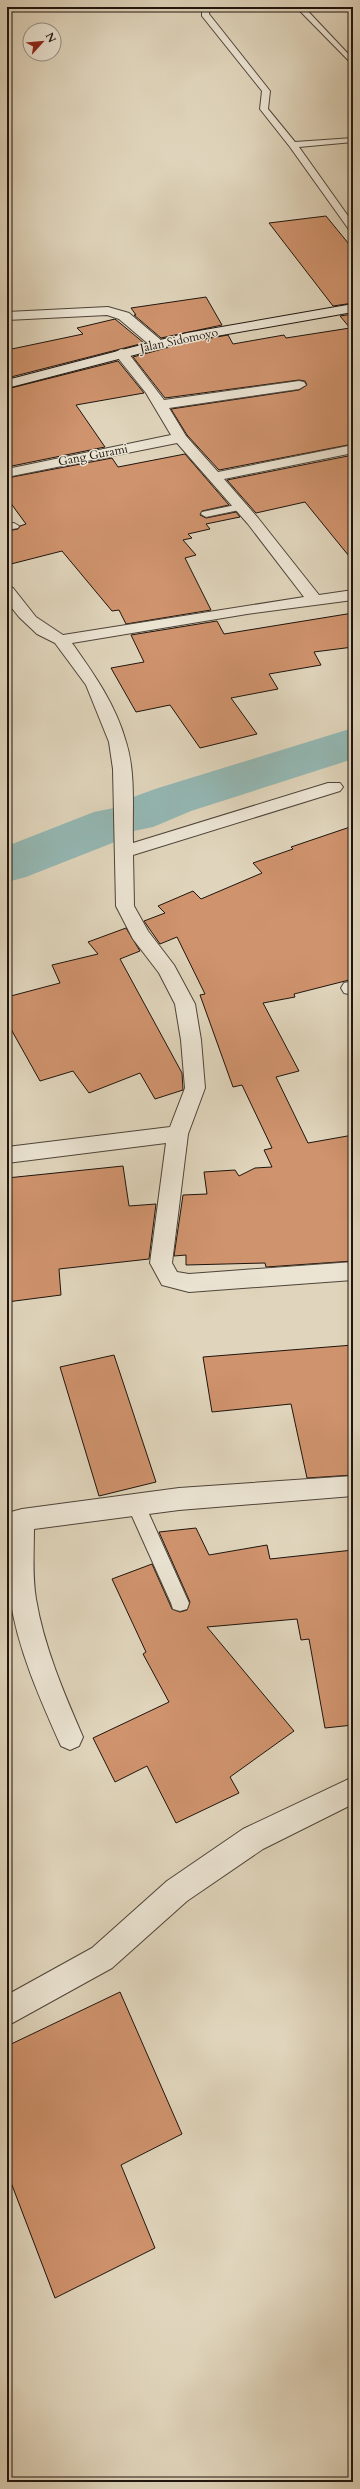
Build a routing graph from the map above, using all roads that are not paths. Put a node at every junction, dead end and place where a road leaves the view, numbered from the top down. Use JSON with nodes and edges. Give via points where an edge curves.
{"nodes":[{"id":1,"x":206,"y":7,"type":"edge"},
{"id":2,"x":300,"y":7,"type":"edge"},
{"id":3,"x":353,"y":63,"type":"edge"},
{"id":4,"x":353,"y":140,"type":"edge"},
{"id":5,"x":292,"y":146,"type":"junction"},
{"id":6,"x":353,"y":229,"type":"edge"},
{"id":7,"x":353,"y":308,"type":"edge"},
{"id":8,"x":7,"y":316,"type":"edge"},
{"id":9,"x":157,"y":344,"type":"junction"},
{"id":10,"x":121,"y":353,"type":"junction"},
{"id":11,"x":7,"y":384,"type":"edge"},
{"id":12,"x":299,"y":385,"type":"dead end"},
{"id":13,"x":160,"y":405,"type":"junction"},
{"id":14,"x":180,"y":438,"type":"junction"},
{"id":15,"x":353,"y":449,"type":"edge"},
{"id":16,"x":7,"y":473,"type":"edge"},
{"id":17,"x":213,"y":477,"type":"junction"},
{"id":18,"x":240,"y":507,"type":"junction"},
{"id":19,"x":206,"y":514,"type":"dead end"},
{"id":20,"x":7,"y":591,"type":"edge"},
{"id":21,"x":353,"y":595,"type":"edge"},
{"id":22,"x":315,"y":600,"type":"junction"},
{"id":23,"x":61,"y":640,"type":"junction"},
{"id":24,"x":334,"y":787,"type":"dead end"},
{"id":25,"x":123,"y":852,"type":"junction"},
{"id":26,"x":178,"y":1134,"type":"junction"},
{"id":27,"x":7,"y":1154,"type":"edge"},
{"id":28,"x":353,"y":1272,"type":"edge"},
{"id":29,"x":353,"y":1486,"type":"edge"},
{"id":30,"x":136,"y":1505,"type":"junction"},
{"id":31,"x":15,"y":1522,"type":"edge"},
{"id":32,"x":180,"y":1603,"type":"dead end"},
{"id":33,"x":70,"y":1737,"type":"dead end"},
{"id":34,"x":353,"y":1790,"type":"edge"},
{"id":35,"x":7,"y":2011,"type":"edge"}],
"edges":[{"from":1,"to":5,"type":"lane","via":[[205,14],[266,90],[264,109]]},
{"from":2,"to":3,"type":"lane"},
{"from":4,"to":5,"type":"lane"},
{"from":5,"to":6,"type":"lane"},
{"from":7,"to":9,"type":"street","name":"Jalan Sidomoyo"},
{"from":8,"to":9,"type":"street","via":[[108,311],[124,316]]},
{"from":9,"to":10,"type":"street","name":"Jalan Sidomoyo"},
{"from":10,"to":11,"type":"street","name":"Jalan Sidomoyo"},
{"from":10,"to":13,"type":"street"},
{"from":12,"to":13,"type":"street"},
{"from":13,"to":14,"type":"street"},
{"from":14,"to":16,"type":"street","name":"Gang Gurami"},
{"from":14,"to":17,"type":"street"},
{"from":15,"to":17,"type":"street"},
{"from":17,"to":18,"type":"street"},
{"from":18,"to":19,"type":"lane"},
{"from":18,"to":22,"type":"street"},
{"from":20,"to":23,"type":"street","via":[[35,626],[43,633]]},
{"from":21,"to":22,"type":"street"},
{"from":22,"to":23,"type":"street"},
{"from":23,"to":25,"type":"street","via":[[94,685],[118,742],[122,769]]},
{"from":24,"to":25,"type":"street"},
{"from":25,"to":26,"type":"street","via":[[125,906],[140,934],[167,970],[185,1004],[195,1088]]},
{"from":26,"to":27,"type":"street"},
{"from":26,"to":28,"type":"street","via":[[160,1263],[170,1279],[189,1284]]},
{"from":29,"to":30,"type":"street","via":[[179,1499]]},
{"from":30,"to":31,"type":"street"},
{"from":30,"to":32,"type":"lane"},
{"from":31,"to":33,"type":"street","via":[[27,1618],[53,1698]]},
{"from":34,"to":35,"type":"street","via":[[253,1839],[177,1891],[102,1958]]}]}
